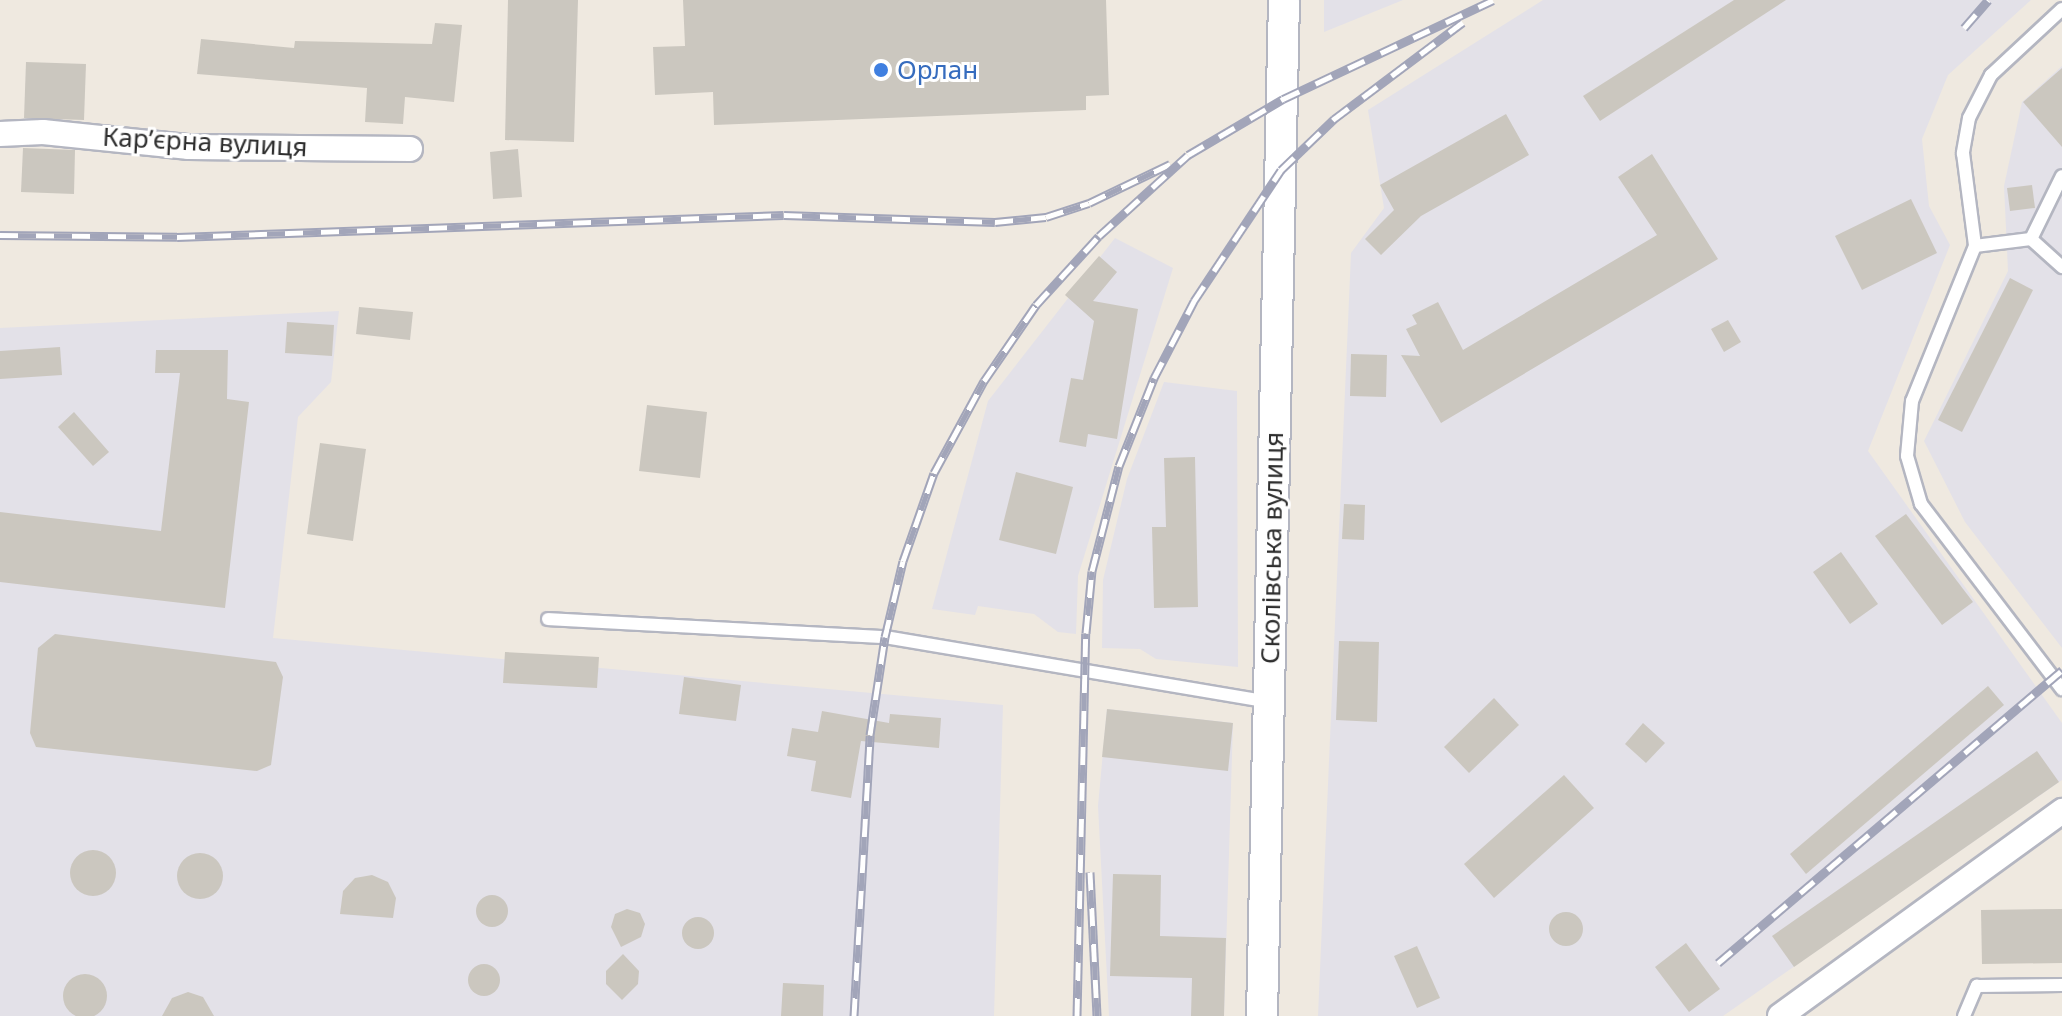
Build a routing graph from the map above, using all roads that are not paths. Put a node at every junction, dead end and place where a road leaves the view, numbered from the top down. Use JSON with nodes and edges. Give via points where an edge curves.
{"nodes":[{"id":1,"x":1284,"y":0,"type":"edge"},
{"id":2,"x":2062,"y":9,"type":"edge"},
{"id":3,"x":0,"y":134,"type":"edge"},
{"id":4,"x":410,"y":149,"type":"dead end"},
{"id":5,"x":2062,"y":176,"type":"edge"},
{"id":6,"x":2031,"y":239,"type":"junction"},
{"id":7,"x":1975,"y":246,"type":"junction"},
{"id":8,"x":2062,"y":267,"type":"edge"},
{"id":9,"x":548,"y":619,"type":"dead end"},
{"id":10,"x":2062,"y":689,"type":"edge"},
{"id":11,"x":1268,"y":702,"type":"junction"},
{"id":12,"x":2062,"y":811,"type":"edge"},
{"id":13,"x":2062,"y":985,"type":"edge"},
{"id":14,"x":1262,"y":1016,"type":"edge"},
{"id":15,"x":1780,"y":1016,"type":"edge"},
{"id":16,"x":1964,"y":1016,"type":"edge"}],
"edges":[{"from":1,"to":11,"type":"street","name":"Сколівська вулиця"},
{"from":2,"to":7,"type":"lane","via":[[1991,75],[1969,118],[1963,153]]},
{"from":3,"to":4,"type":"street","name":"Карʼєрна вулиця","via":[[43,132],[189,147]]},
{"from":5,"to":6,"type":"lane"},
{"from":6,"to":7,"type":"lane"},
{"from":6,"to":8,"type":"lane"},
{"from":7,"to":10,"type":"lane","via":[[1912,401],[1907,456],[1921,504]]},
{"from":9,"to":11,"type":"lane","via":[[885,637]]},
{"from":11,"to":14,"type":"street","name":"Сколівська вулиця"},
{"from":12,"to":15,"type":"street"},
{"from":13,"to":16,"type":"lane","via":[[1977,986]]}]}
